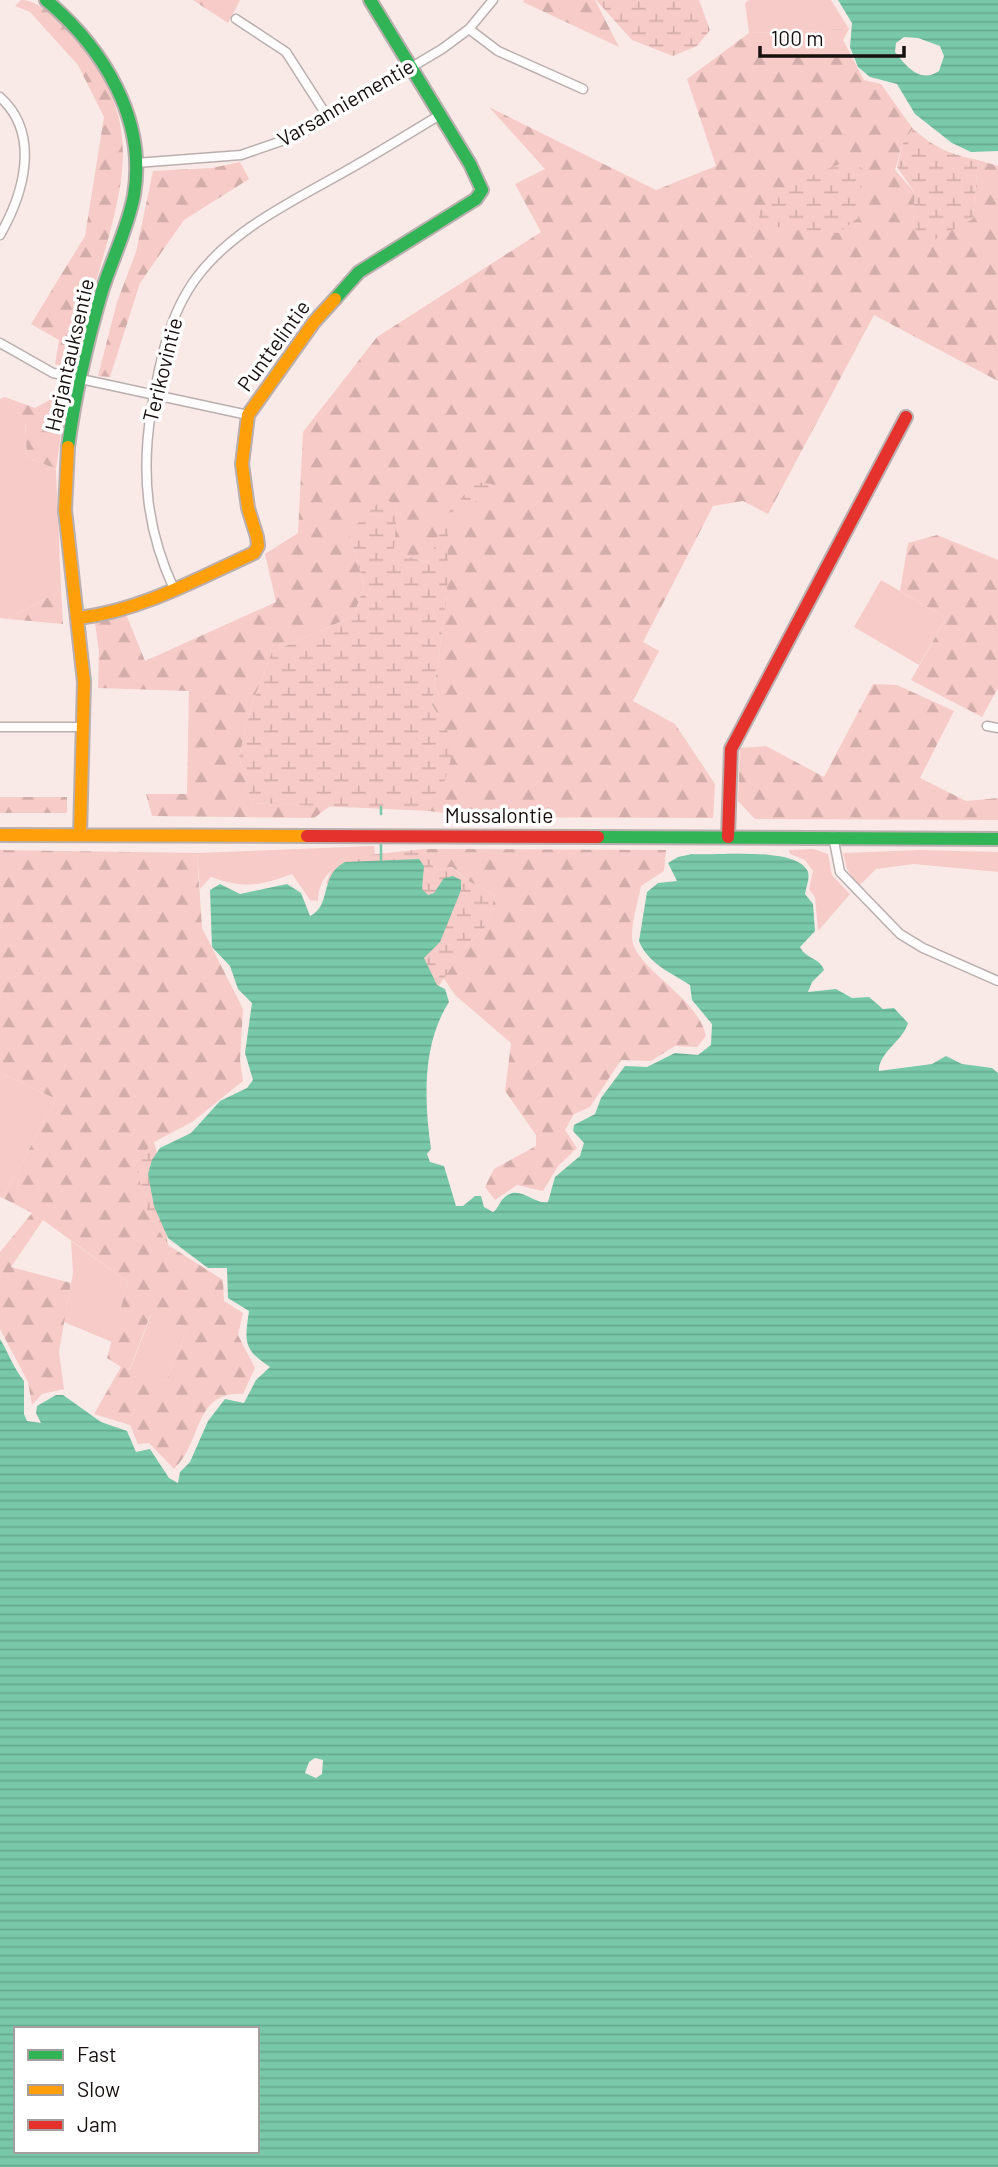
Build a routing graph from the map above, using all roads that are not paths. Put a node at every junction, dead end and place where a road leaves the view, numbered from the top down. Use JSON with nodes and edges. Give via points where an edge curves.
{"nodes":[{"id":1,"x":46,"y":0,"type":"edge"},
{"id":2,"x":369,"y":0,"type":"edge"},
{"id":3,"x":490,"y":1,"type":"edge"},
{"id":4,"x":236,"y":19,"type":"dead end"},
{"id":5,"x":469,"y":29,"type":"junction"},
{"id":6,"x":412,"y":66,"type":"junction"},
{"id":7,"x":583,"y":89,"type":"dead end"},
{"id":8,"x":0,"y":97,"type":"edge"},
{"id":9,"x":440,"y":115,"type":"junction"},
{"id":10,"x":327,"y":116,"type":"junction"},
{"id":11,"x":136,"y":163,"type":"junction"},
{"id":12,"x":0,"y":235,"type":"edge"},
{"id":13,"x":0,"y":343,"type":"edge"},
{"id":14,"x":80,"y":379,"type":"junction"},
{"id":15,"x":154,"y":394,"type":"junction"},
{"id":16,"x":248,"y":415,"type":"junction"},
{"id":17,"x":906,"y":417,"type":"dead end"},
{"id":18,"x":174,"y":589,"type":"junction"},
{"id":19,"x":79,"y":618,"type":"junction"},
{"id":20,"x":987,"y":726,"type":"dead end"},
{"id":21,"x":0,"y":727,"type":"edge"},
{"id":22,"x":82,"y":727,"type":"junction"},
{"id":23,"x":998,"y":728,"type":"edge"},
{"id":24,"x":0,"y":835,"type":"edge"},
{"id":25,"x":80,"y":835,"type":"junction"},
{"id":26,"x":728,"y":836,"type":"junction"},
{"id":27,"x":833,"y":836,"type":"junction"},
{"id":28,"x":998,"y":839,"type":"edge"},
{"id":29,"x":998,"y":981,"type":"edge"}],
"edges":[{"from":1,"to":11,"type":"street","name":"Harjantauksentie","via":[[80,30],[102,59],[123,103]]},
{"from":2,"to":6,"type":"street","name":"Punttelintie"},
{"from":3,"to":5,"type":"street","name":"Varsanniementie"},
{"from":4,"to":10,"type":"street","via":[[286,52]]},
{"from":5,"to":6,"type":"street","name":"Varsanniementie"},
{"from":5,"to":7,"type":"street","via":[[498,51]]},
{"from":6,"to":9,"type":"street","name":"Punttelintie"},
{"from":6,"to":10,"type":"street","name":"Varsanniementie"},
{"from":8,"to":12,"type":"street","via":[[22,127],[25,149],[17,201]]},
{"from":9,"to":15,"type":"street","name":"Terikovintie","via":[[260,222],[211,261],[181,303]]},
{"from":9,"to":16,"type":"street","name":"Punttelintie","via":[[482,190],[476,199],[359,272],[314,323]]},
{"from":10,"to":11,"type":"street","name":"Varsanniementie","via":[[296,136],[245,154]]},
{"from":11,"to":14,"type":"street","name":"Harjantauksentie","via":[[129,219],[103,288]]},
{"from":13,"to":14,"type":"street","via":[[53,373]]},
{"from":14,"to":15,"type":"street"},
{"from":14,"to":19,"type":"street","name":"Harjantauksentie","via":[[66,464],[65,510]]},
{"from":15,"to":16,"type":"street"},
{"from":15,"to":18,"type":"street","name":"Terikovintie","via":[[145,491],[153,536]]},
{"from":16,"to":18,"type":"street","name":"Punttelintie","via":[[242,464],[258,546],[254,554]]},
{"from":17,"to":26,"type":"street","via":[[731,749]]},
{"from":18,"to":19,"type":"street","name":"Punttelintie","via":[[116,613]]},
{"from":19,"to":22,"type":"street","name":"Harjantauksentie"},
{"from":20,"to":23,"type":"street"},
{"from":21,"to":22,"type":"street"},
{"from":22,"to":25,"type":"street","name":"Harjantauksentie"},
{"from":24,"to":25,"type":"street","name":"Mussalontie"},
{"from":25,"to":26,"type":"street","name":"Mussalontie"},
{"from":26,"to":27,"type":"street","name":"Mussalontie"},
{"from":27,"to":28,"type":"street","name":"Mussalontie"},
{"from":27,"to":29,"type":"street","via":[[841,872],[900,934]]}]}
